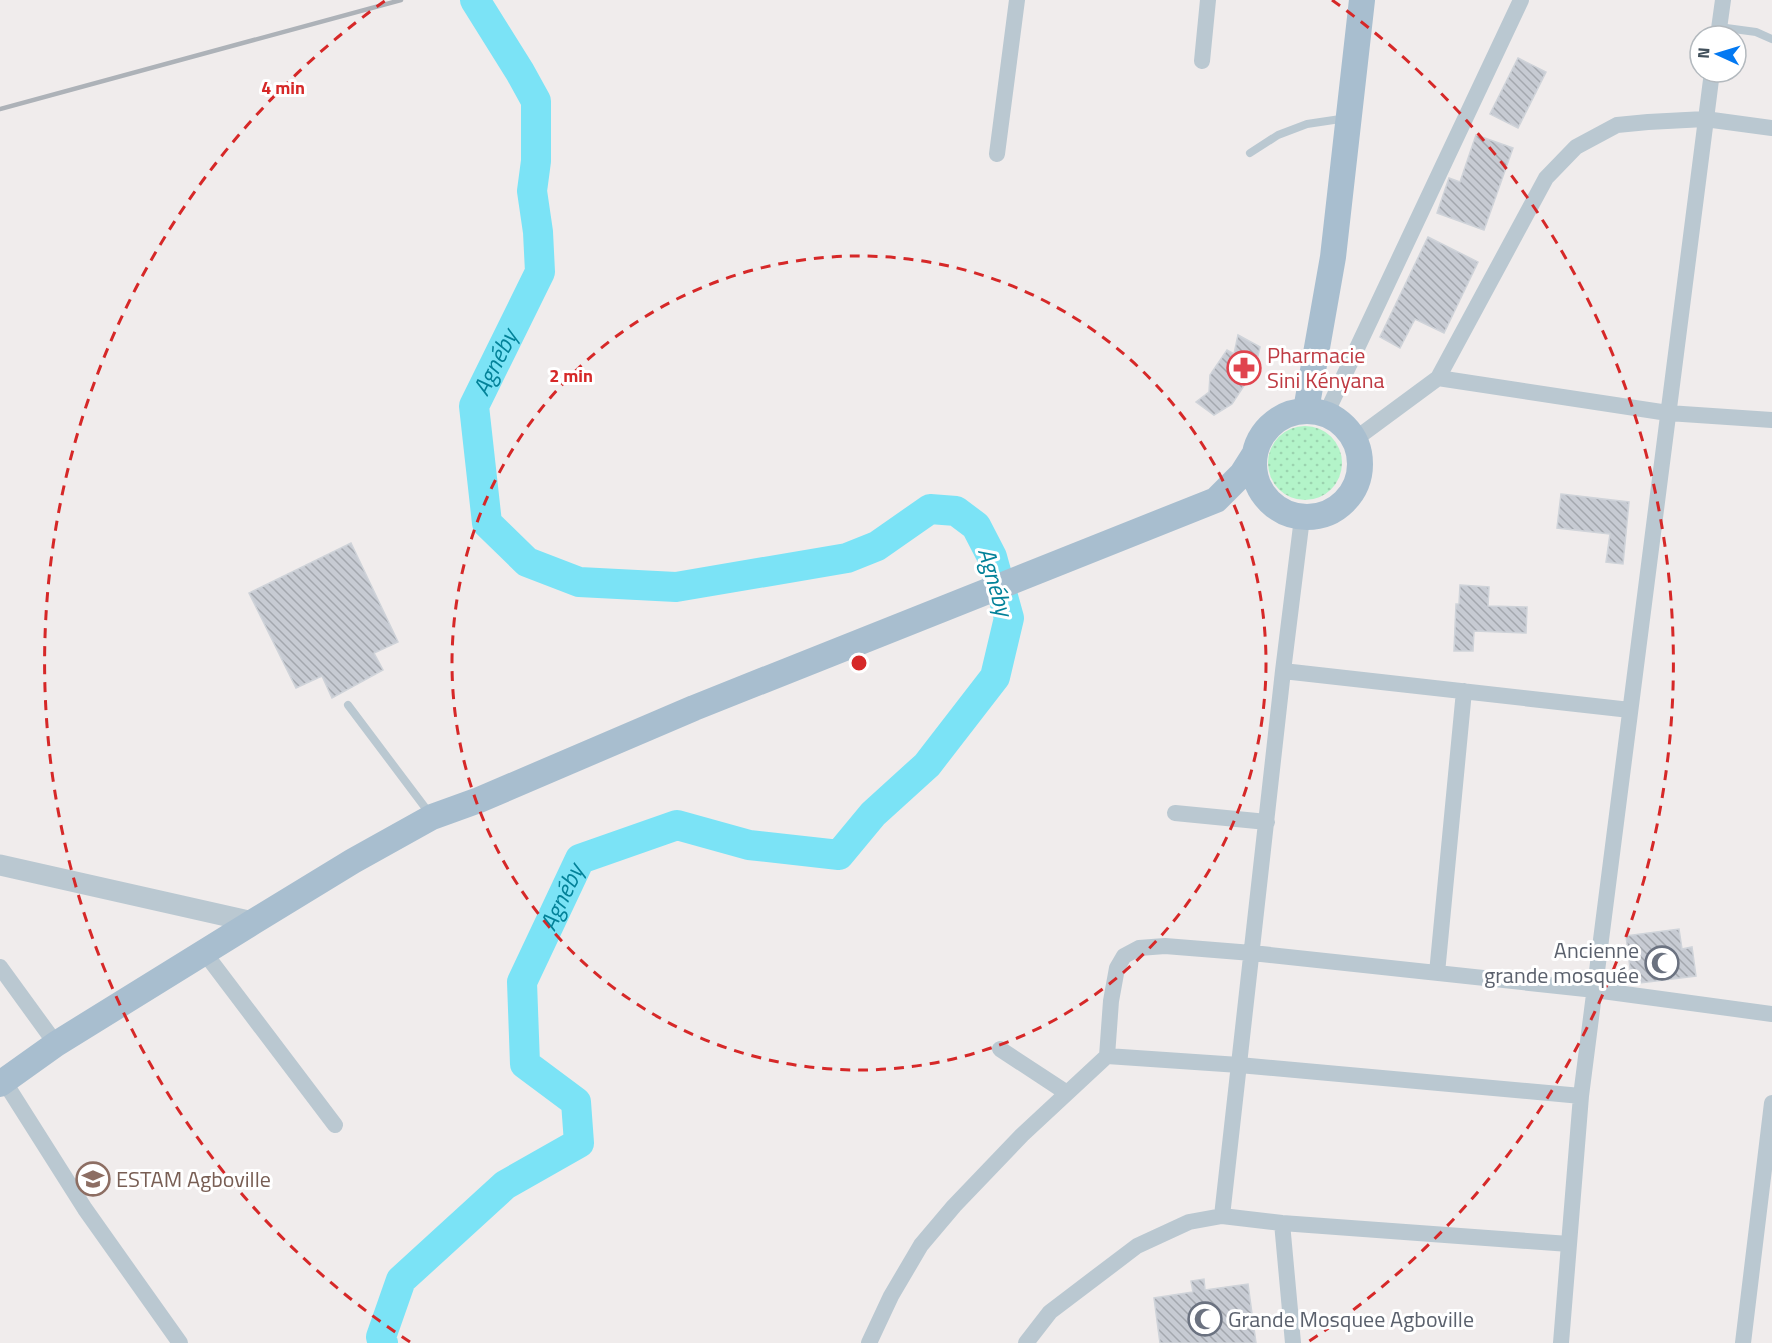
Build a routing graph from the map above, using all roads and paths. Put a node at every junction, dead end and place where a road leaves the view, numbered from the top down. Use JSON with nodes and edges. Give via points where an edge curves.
{"nodes":[{"id":1,"x":1017,"y":0,"type":"edge"},
{"id":2,"x":1208,"y":0,"type":"edge"},
{"id":3,"x":1362,"y":0,"type":"edge"},
{"id":4,"x":1521,"y":0,"type":"edge"},
{"id":5,"x":1723,"y":0,"type":"edge"},
{"id":6,"x":1719,"y":24,"type":"edge"},
{"id":7,"x":1748,"y":32,"type":"edge"},
{"id":8,"x":1772,"y":39,"type":"edge"},
{"id":9,"x":1202,"y":61,"type":"dead end"},
{"id":10,"x":1710,"y":84,"type":"edge"},
{"id":11,"x":1348,"y":118,"type":"junction"},
{"id":12,"x":1705,"y":119,"type":"junction"},
{"id":13,"x":1772,"y":128,"type":"edge"},
{"id":14,"x":1250,"y":153,"type":"dead end"},
{"id":15,"x":997,"y":154,"type":"dead end"},
{"id":16,"x":1438,"y":378,"type":"junction"},
{"id":17,"x":1316,"y":412,"type":"junction"},
{"id":18,"x":1668,"y":413,"type":"junction"},
{"id":19,"x":1772,"y":420,"type":"edge"},
{"id":20,"x":1354,"y":440,"type":"junction"},
{"id":21,"x":1254,"y":455,"type":"junction"},
{"id":22,"x":1216,"y":500,"type":"junction"},
{"id":23,"x":1274,"y":507,"type":"junction"},
{"id":24,"x":1302,"y":518,"type":"junction"},
{"id":25,"x":1283,"y":671,"type":"junction"},
{"id":26,"x":1464,"y":691,"type":"junction"},
{"id":27,"x":348,"y":705,"type":"dead end"},
{"id":28,"x":1630,"y":710,"type":"junction"},
{"id":29,"x":1175,"y":813,"type":"dead end"},
{"id":30,"x":432,"y":817,"type":"junction"},
{"id":31,"x":1267,"y":822,"type":"junction"},
{"id":32,"x":0,"y":865,"type":"edge"},
{"id":33,"x":253,"y":922,"type":"junction"},
{"id":34,"x":204,"y":952,"type":"junction"},
{"id":35,"x":1252,"y":953,"type":"junction"},
{"id":36,"x":0,"y":967,"type":"edge"},
{"id":37,"x":1437,"y":973,"type":"junction"},
{"id":38,"x":1595,"y":990,"type":"junction"},
{"id":39,"x":1772,"y":1014,"type":"edge"},
{"id":40,"x":56,"y":1044,"type":"junction"},
{"id":41,"x":1000,"y":1049,"type":"dead end"},
{"id":42,"x":1107,"y":1056,"type":"junction"},
{"id":43,"x":1239,"y":1065,"type":"junction"},
{"id":44,"x":2,"y":1083,"type":"edge"},
{"id":45,"x":1067,"y":1093,"type":"junction"},
{"id":46,"x":1581,"y":1096,"type":"junction"},
{"id":47,"x":1772,"y":1103,"type":"edge"},
{"id":48,"x":335,"y":1125,"type":"dead end"},
{"id":49,"x":1768,"y":1169,"type":"edge"},
{"id":50,"x":1222,"y":1216,"type":"junction"},
{"id":51,"x":1282,"y":1223,"type":"junction"},
{"id":52,"x":1569,"y":1244,"type":"junction"},
{"id":53,"x":173,"y":1340,"type":"edge"},
{"id":54,"x":869,"y":1343,"type":"edge"},
{"id":55,"x":1026,"y":1343,"type":"edge"},
{"id":56,"x":1293,"y":1343,"type":"edge"},
{"id":57,"x":1561,"y":1343,"type":"edge"},
{"id":58,"x":1743,"y":1343,"type":"edge"}],
"edges":[{"from":1,"to":15,"type":"street"},
{"from":2,"to":9,"type":"street"},
{"from":3,"to":11,"type":"main road"},
{"from":4,"to":17,"type":"street"},
{"from":5,"to":6,"type":"street"},
{"from":7,"to":8,"type":"lane"},
{"from":10,"to":12,"type":"street"},
{"from":11,"to":14,"type":"lane","via":[[1307,124],[1278,135]]},
{"from":11,"to":17,"type":"main road"},
{"from":12,"to":13,"type":"street"},
{"from":12,"to":16,"type":"street","via":[[1617,125],[1576,147],[1546,178]]},
{"from":12,"to":18,"type":"street"},
{"from":16,"to":18,"type":"street"},
{"from":16,"to":20,"type":"street"},
{"from":17,"to":20,"type":"main road","via":[[1347,429]]},
{"from":17,"to":21,"type":"main road","via":[[1288,414],[1272,423],[1260,438]]},
{"from":18,"to":19,"type":"street"},
{"from":18,"to":28,"type":"street"},
{"from":20,"to":24,"type":"main road","via":[[1360,472],[1346,501],[1334,511]]},
{"from":21,"to":22,"type":"main road","via":[[1236,481]]},
{"from":21,"to":23,"type":"main road","via":[[1257,484]]},
{"from":22,"to":23,"type":"main road","via":[[1250,500]]},
{"from":22,"to":30,"type":"main road"},
{"from":23,"to":24,"type":"main road"},
{"from":24,"to":25,"type":"street"},
{"from":25,"to":26,"type":"street"},
{"from":25,"to":31,"type":"street"},
{"from":26,"to":28,"type":"street"},
{"from":26,"to":37,"type":"street"},
{"from":27,"to":30,"type":"lane"},
{"from":28,"to":38,"type":"street"},
{"from":29,"to":31,"type":"street"},
{"from":30,"to":33,"type":"main road"},
{"from":31,"to":35,"type":"street"},
{"from":32,"to":33,"type":"street"},
{"from":33,"to":34,"type":"main road"},
{"from":34,"to":40,"type":"main road"},
{"from":34,"to":48,"type":"street"},
{"from":35,"to":37,"type":"street"},
{"from":35,"to":42,"type":"street","via":[[1165,946],[1139,948],[1124,956],[1117,968],[1111,1001]]},
{"from":35,"to":43,"type":"street"},
{"from":36,"to":40,"type":"street"},
{"from":37,"to":38,"type":"street"},
{"from":38,"to":39,"type":"street"},
{"from":38,"to":46,"type":"street"},
{"from":40,"to":44,"type":"main road"},
{"from":41,"to":45,"type":"street"},
{"from":42,"to":43,"type":"street"},
{"from":42,"to":45,"type":"street"},
{"from":43,"to":46,"type":"street"},
{"from":43,"to":50,"type":"street"},
{"from":44,"to":53,"type":"street"},
{"from":45,"to":54,"type":"street","via":[[1022,1135],[921,1245]]},
{"from":46,"to":52,"type":"street"},
{"from":47,"to":49,"type":"street"},
{"from":49,"to":58,"type":"street"},
{"from":50,"to":51,"type":"street"},
{"from":50,"to":55,"type":"street","via":[[1189,1222],[1137,1246],[1050,1312]]},
{"from":51,"to":52,"type":"street"},
{"from":51,"to":56,"type":"street"},
{"from":52,"to":57,"type":"street"}]}
